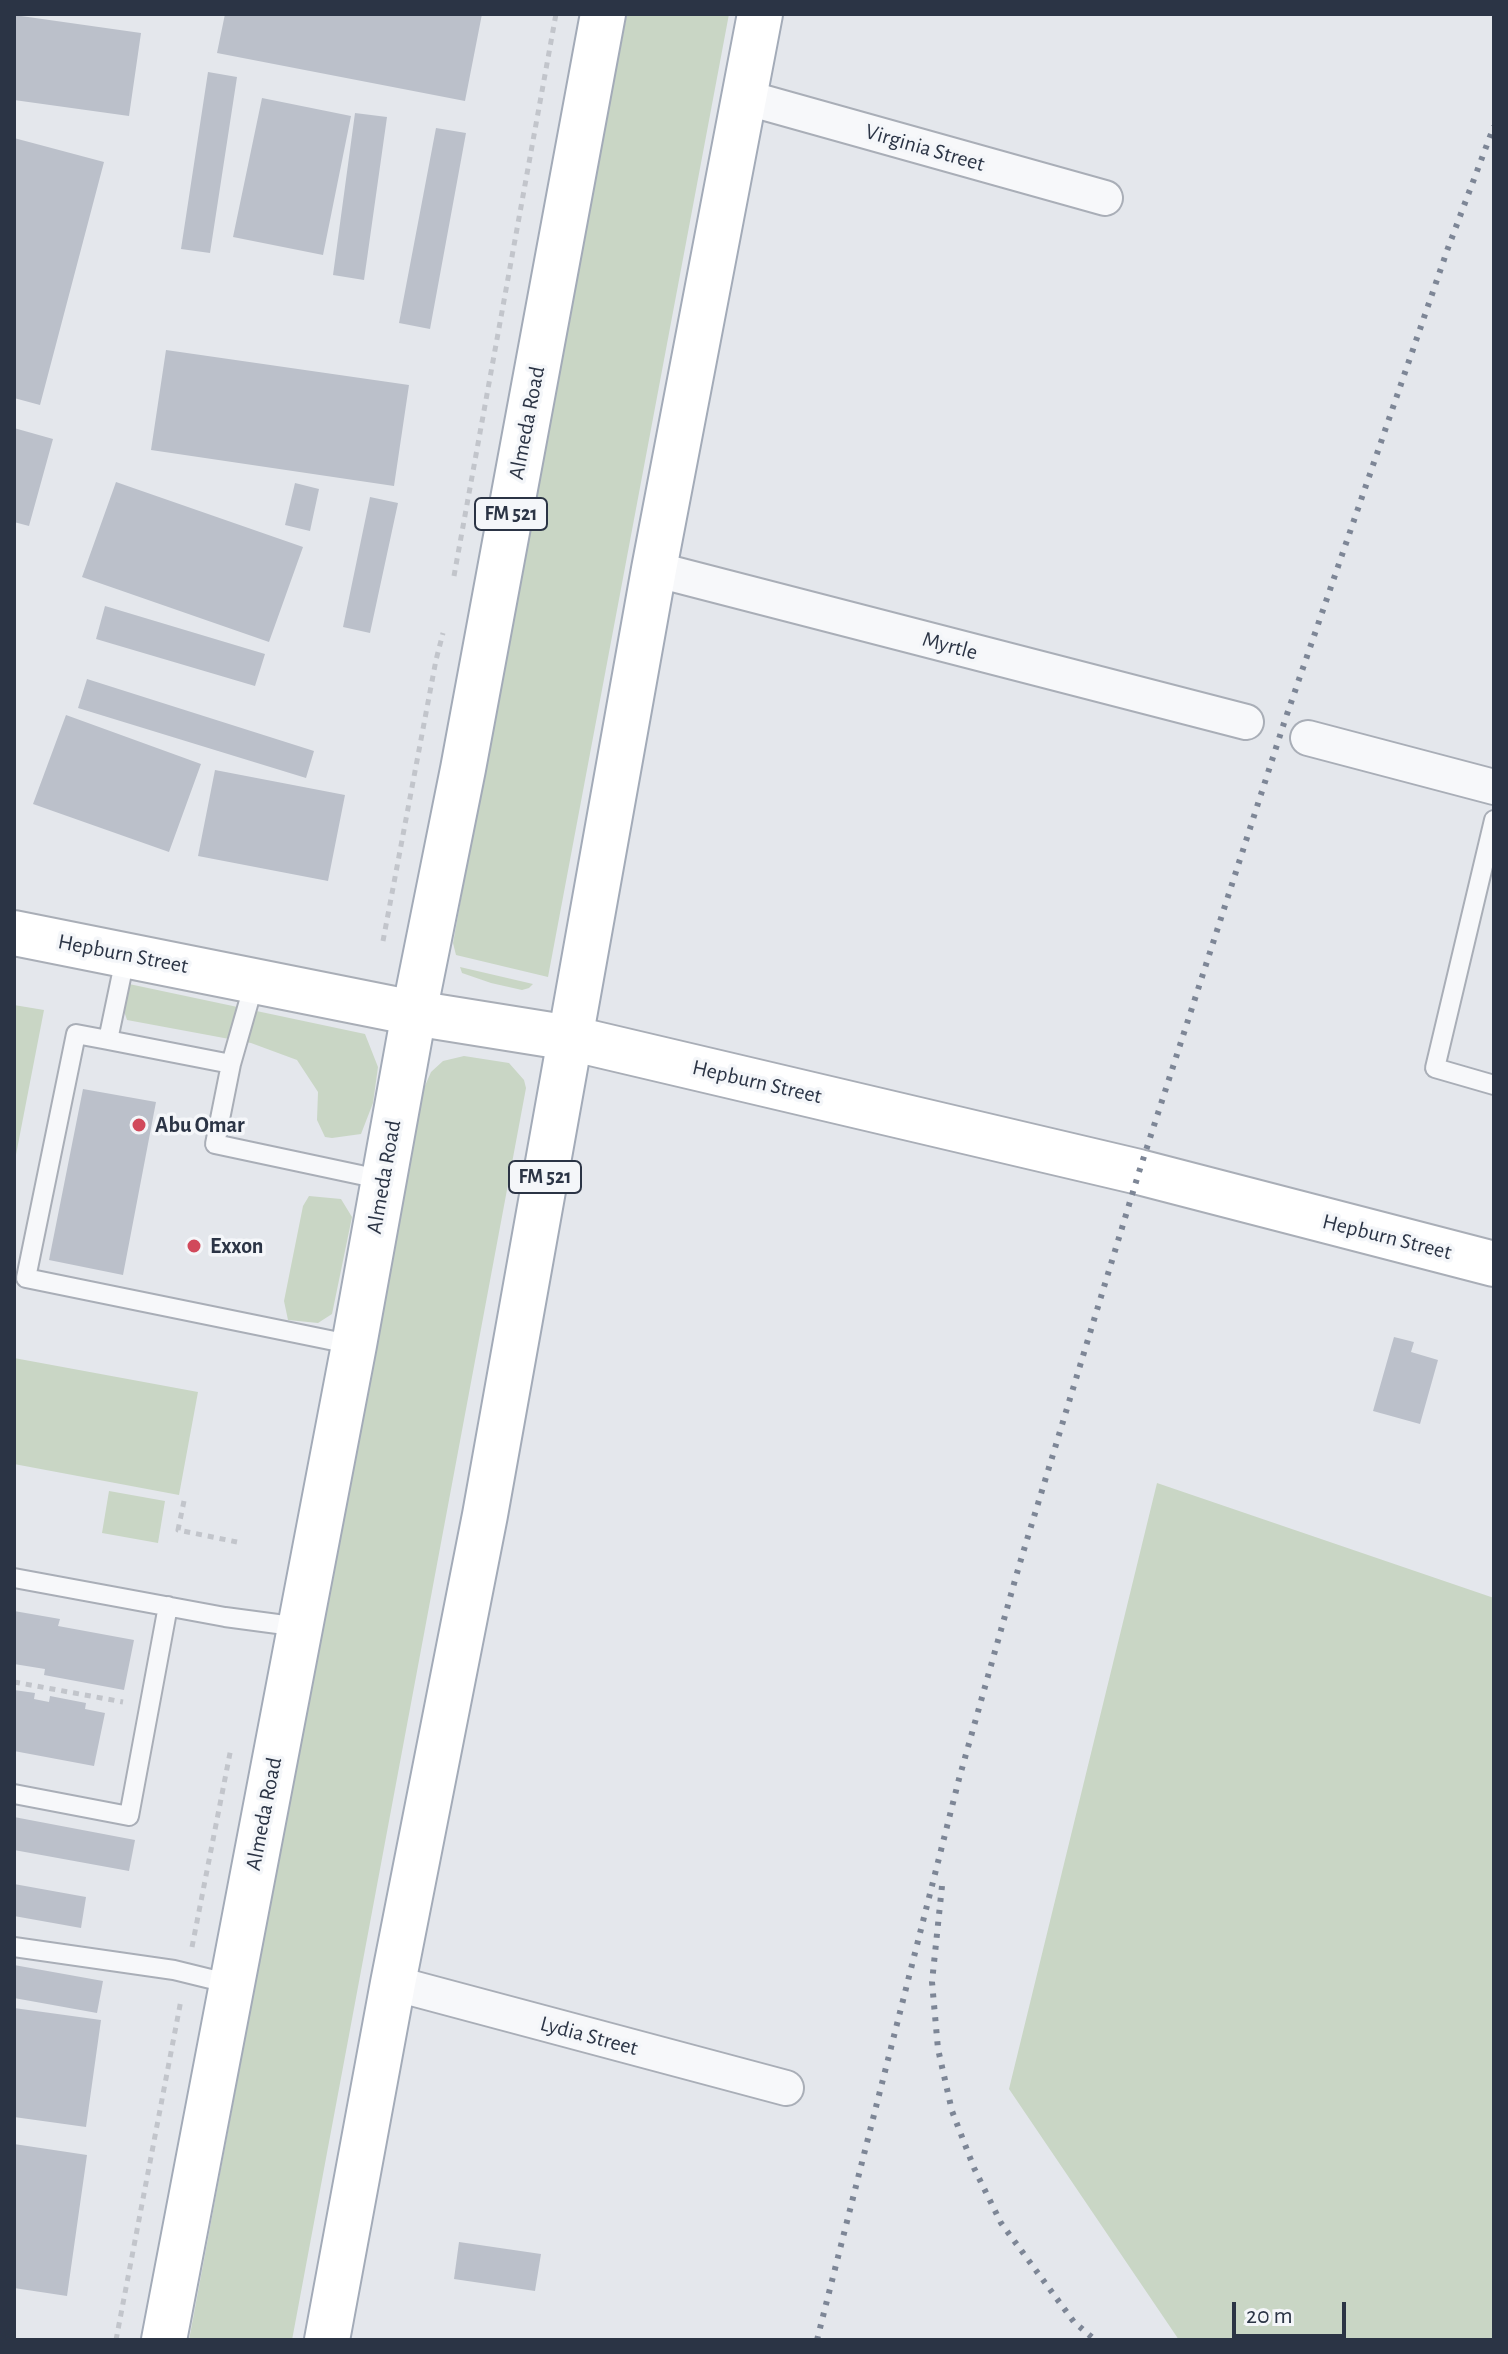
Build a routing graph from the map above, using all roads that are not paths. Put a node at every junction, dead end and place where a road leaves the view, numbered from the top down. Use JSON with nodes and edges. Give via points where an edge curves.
{"nodes":[{"id":1,"x":603,"y":14,"type":"edge"},
{"id":2,"x":760,"y":14,"type":"edge"},
{"id":3,"x":744,"y":97,"type":"junction"},
{"id":4,"x":1105,"y":198,"type":"dead end"},
{"id":5,"x":654,"y":569,"type":"junction"},
{"id":6,"x":1246,"y":722,"type":"dead end"},
{"id":7,"x":1308,"y":738,"type":"dead end"},
{"id":8,"x":1494,"y":787,"type":"edge"},
{"id":9,"x":1494,"y":820,"type":"edge"},
{"id":10,"x":14,"y":933,"type":"edge"},
{"id":11,"x":126,"y":954,"type":"junction"},
{"id":12,"x":255,"y":980,"type":"junction"},
{"id":13,"x":414,"y":1013,"type":"junction"},
{"id":14,"x":570,"y":1038,"type":"junction"},
{"id":15,"x":108,"y":1040,"type":"junction"},
{"id":16,"x":231,"y":1064,"type":"junction"},
{"id":17,"x":1494,"y":1085,"type":"edge"},
{"id":18,"x":384,"y":1180,"type":"junction"},
{"id":19,"x":1494,"y":1264,"type":"edge"},
{"id":20,"x":354,"y":1345,"type":"junction"},
{"id":21,"x":14,"y":1578,"type":"edge"},
{"id":22,"x":168,"y":1606,"type":"junction"},
{"id":23,"x":300,"y":1627,"type":"junction"},
{"id":24,"x":14,"y":1794,"type":"edge"},
{"id":25,"x":14,"y":1947,"type":"edge"},
{"id":26,"x":393,"y":1983,"type":"junction"},
{"id":27,"x":231,"y":1984,"type":"junction"},
{"id":28,"x":786,"y":2088,"type":"dead end"},
{"id":29,"x":164,"y":2340,"type":"edge"},
{"id":30,"x":327,"y":2340,"type":"edge"}],
"edges":[{"from":1,"to":13,"type":"main road","name":"Almeda Road","number":"FM 521"},
{"from":2,"to":3,"type":"main road","number":"FM 521"},
{"from":3,"to":4,"type":"street","name":"Virginia Street"},
{"from":3,"to":5,"type":"main road","number":"FM 521"},
{"from":5,"to":6,"type":"street","name":"Myrtle"},
{"from":5,"to":14,"type":"main road","number":"FM 521"},
{"from":7,"to":8,"type":"street"},
{"from":9,"to":17,"type":"lane","via":[[1435,1068]]},
{"from":10,"to":11,"type":"main road","name":"Hepburn Street"},
{"from":11,"to":12,"type":"main road","name":"Hepburn Street"},
{"from":11,"to":15,"type":"lane"},
{"from":12,"to":13,"type":"main road","name":"Hepburn Street"},
{"from":12,"to":16,"type":"lane"},
{"from":13,"to":14,"type":"main road","name":"Hepburn Street"},
{"from":13,"to":18,"type":"main road","name":"Almeda Road","number":"FM 521"},
{"from":14,"to":19,"type":"main road","name":"Hepburn Street","via":[[1139,1172]]},
{"from":14,"to":26,"type":"main road","number":"FM 521","via":[[485,1515]]},
{"from":15,"to":16,"type":"lane"},
{"from":15,"to":20,"type":"lane","via":[[76,1034],[26,1278]]},
{"from":16,"to":18,"type":"lane","via":[[215,1144]]},
{"from":18,"to":20,"type":"main road","name":"Almeda Road","number":"FM 521"},
{"from":20,"to":23,"type":"main road","name":"Almeda Road","number":"FM 521"},
{"from":21,"to":22,"type":"lane"},
{"from":22,"to":23,"type":"lane"},
{"from":22,"to":24,"type":"lane","via":[[129,1816]]},
{"from":23,"to":27,"type":"main road","name":"Almeda Road","number":"FM 521"},
{"from":25,"to":27,"type":"lane"},
{"from":26,"to":28,"type":"street","name":"Lydia Street"},
{"from":26,"to":30,"type":"main road","number":"FM 521"},
{"from":27,"to":29,"type":"main road","name":"Almeda Road","number":"FM 521"}]}
